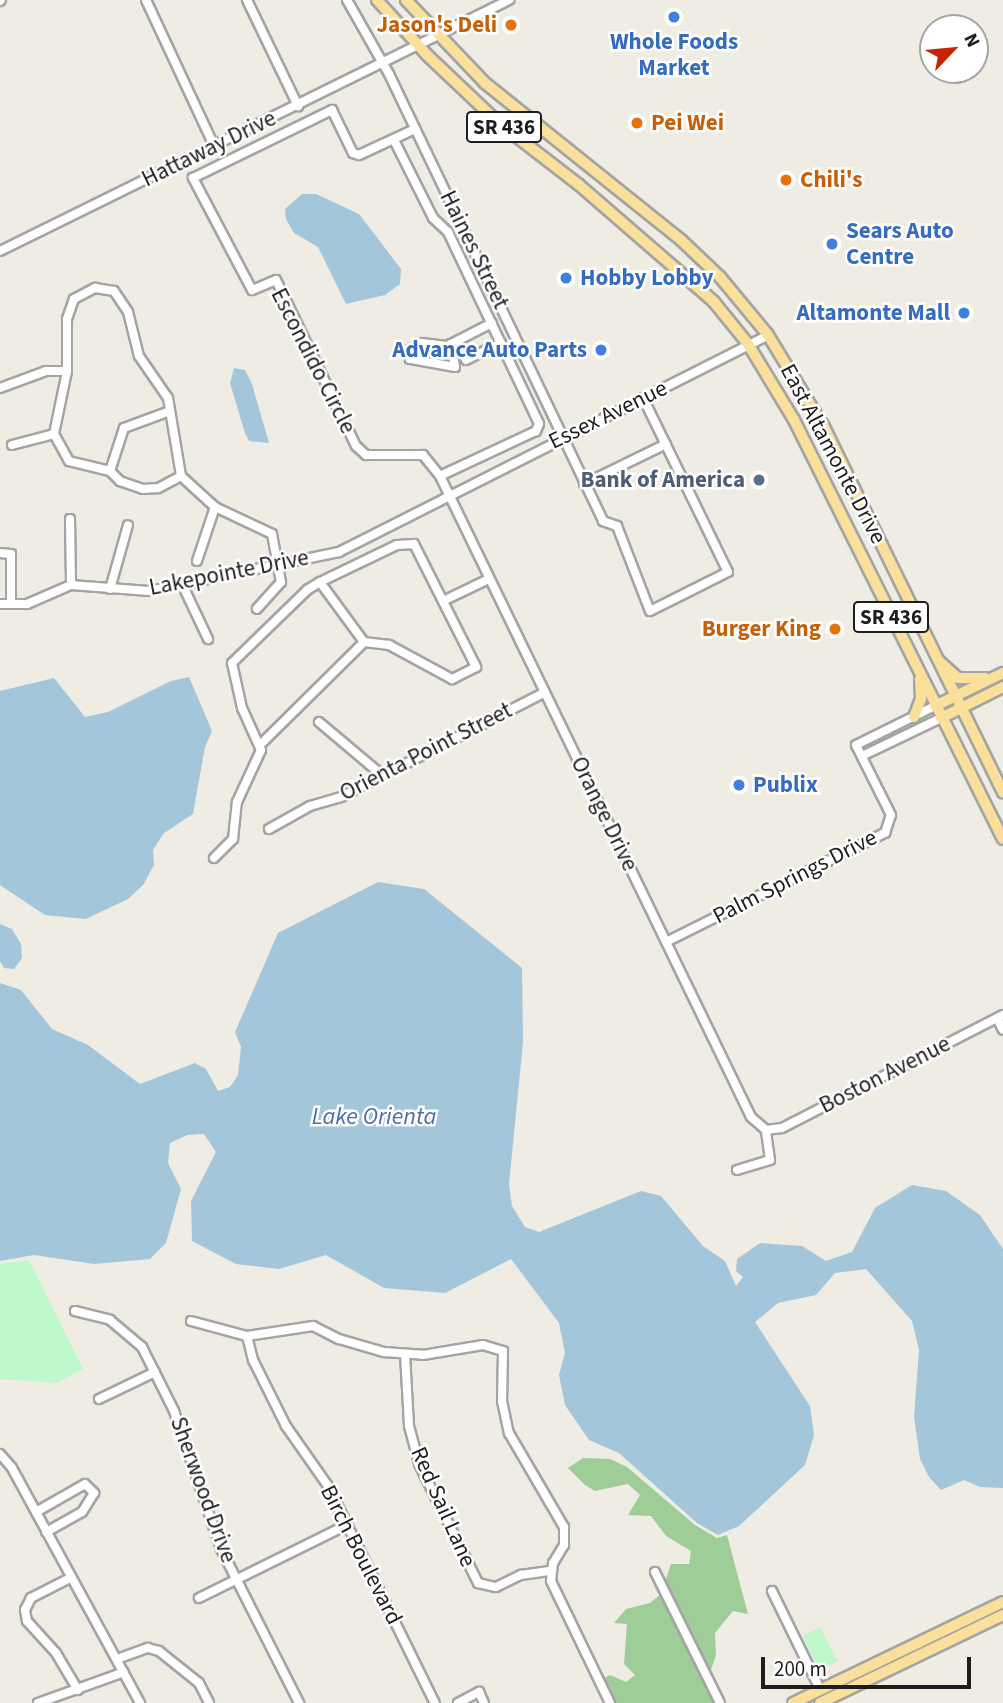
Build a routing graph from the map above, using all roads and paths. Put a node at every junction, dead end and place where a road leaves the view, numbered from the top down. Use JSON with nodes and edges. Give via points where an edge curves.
{"nodes":[{"id":1,"x":146,"y":0,"type":"edge"},
{"id":2,"x":247,"y":0,"type":"edge"},
{"id":3,"x":347,"y":0,"type":"edge"},
{"id":4,"x":377,"y":0,"type":"edge"},
{"id":5,"x":406,"y":0,"type":"edge"},
{"id":6,"x":509,"y":0,"type":"edge"},
{"id":7,"x":438,"y":35,"type":"junction"},
{"id":8,"x":417,"y":46,"type":"junction"},
{"id":9,"x":382,"y":64,"type":"junction"},
{"id":10,"x":298,"y":106,"type":"junction"},
{"id":11,"x":415,"y":129,"type":"junction"},
{"id":12,"x":394,"y":140,"type":"junction"},
{"id":13,"x":214,"y":146,"type":"junction"},
{"id":14,"x":0,"y":251,"type":"edge"},
{"id":15,"x":492,"y":323,"type":"junction"},
{"id":16,"x":768,"y":335,"type":"junction"},
{"id":17,"x":501,"y":342,"type":"junction"},
{"id":18,"x":451,"y":344,"type":"junction"},
{"id":19,"x":748,"y":344,"type":"junction"},
{"id":20,"x":466,"y":360,"type":"dead end"},
{"id":21,"x":67,"y":372,"type":"junction"},
{"id":22,"x":0,"y":388,"type":"edge"},
{"id":23,"x":646,"y":402,"type":"junction"},
{"id":24,"x":170,"y":411,"type":"junction"},
{"id":25,"x":54,"y":434,"type":"junction"},
{"id":26,"x":562,"y":438,"type":"junction"},
{"id":27,"x":666,"y":444,"type":"junction"},
{"id":28,"x":12,"y":445,"type":"dead end"},
{"id":29,"x":110,"y":471,"type":"junction"},
{"id":30,"x":440,"y":475,"type":"junction"},
{"id":31,"x":181,"y":476,"type":"junction"},
{"id":32,"x":584,"y":484,"type":"junction"},
{"id":33,"x":447,"y":495,"type":"junction"},
{"id":34,"x":215,"y":507,"type":"junction"},
{"id":35,"x":868,"y":518,"type":"junction"},
{"id":36,"x":70,"y":519,"type":"dead end"},
{"id":37,"x":128,"y":525,"type":"dead end"},
{"id":38,"x":847,"y":528,"type":"junction"},
{"id":39,"x":0,"y":553,"type":"edge"},
{"id":40,"x":197,"y":561,"type":"dead end"},
{"id":41,"x":280,"y":563,"type":"junction"},
{"id":42,"x":489,"y":579,"type":"junction"},
{"id":43,"x":320,"y":582,"type":"junction"},
{"id":44,"x":182,"y":584,"type":"junction"},
{"id":45,"x":71,"y":585,"type":"junction"},
{"id":46,"x":110,"y":589,"type":"junction"},
{"id":47,"x":443,"y":601,"type":"junction"},
{"id":48,"x":0,"y":604,"type":"edge"},
{"id":49,"x":11,"y":604,"type":"junction"},
{"id":50,"x":257,"y":610,"type":"dead end"},
{"id":51,"x":208,"y":639,"type":"dead end"},
{"id":52,"x":364,"y":642,"type":"junction"},
{"id":53,"x":938,"y":661,"type":"junction"},
{"id":54,"x":1000,"y":675,"type":"edge"},
{"id":55,"x":920,"y":676,"type":"junction"},
{"id":56,"x":1003,"y":687,"type":"edge"},
{"id":57,"x":545,"y":692,"type":"junction"},
{"id":58,"x":955,"y":697,"type":"junction"},
{"id":59,"x":935,"y":706,"type":"junction"},
{"id":60,"x":961,"y":708,"type":"junction"},
{"id":61,"x":914,"y":718,"type":"junction"},
{"id":62,"x":941,"y":718,"type":"junction"},
{"id":63,"x":318,"y":722,"type":"dead end"},
{"id":64,"x":260,"y":745,"type":"junction"},
{"id":65,"x":862,"y":756,"type":"junction"},
{"id":66,"x":382,"y":775,"type":"junction"},
{"id":67,"x":1003,"y":792,"type":"edge"},
{"id":68,"x":269,"y":829,"type":"dead end"},
{"id":69,"x":1003,"y":839,"type":"edge"},
{"id":70,"x":214,"y":858,"type":"dead end"},
{"id":71,"x":666,"y":942,"type":"junction"},
{"id":72,"x":1000,"y":1017,"type":"edge"},
{"id":73,"x":1003,"y":1030,"type":"edge"},
{"id":74,"x":766,"y":1130,"type":"junction"},
{"id":75,"x":737,"y":1170,"type":"dead end"},
{"id":76,"x":75,"y":1311,"type":"dead end"},
{"id":77,"x":191,"y":1321,"type":"dead end"},
{"id":78,"x":247,"y":1335,"type":"junction"},
{"id":79,"x":405,"y":1354,"type":"junction"},
{"id":80,"x":155,"y":1372,"type":"junction"},
{"id":81,"x":99,"y":1399,"type":"dead end"},
{"id":82,"x":0,"y":1454,"type":"edge"},
{"id":83,"x":36,"y":1513,"type":"junction"},
{"id":84,"x":347,"y":1525,"type":"junction"},
{"id":85,"x":46,"y":1532,"type":"junction"},
{"id":86,"x":551,"y":1571,"type":"junction"},
{"id":87,"x":656,"y":1572,"type":"dead end"},
{"id":88,"x":70,"y":1578,"type":"junction"},
{"id":89,"x":237,"y":1579,"type":"junction"},
{"id":90,"x":772,"y":1591,"type":"dead end"},
{"id":91,"x":199,"y":1598,"type":"dead end"},
{"id":92,"x":1003,"y":1602,"type":"edge"},
{"id":93,"x":1003,"y":1615,"type":"edge"},
{"id":94,"x":117,"y":1659,"type":"junction"},
{"id":95,"x":124,"y":1672,"type":"junction"},
{"id":96,"x":859,"y":1677,"type":"junction"},
{"id":97,"x":820,"y":1689,"type":"junction"},
{"id":98,"x":78,"y":1690,"type":"junction"},
{"id":99,"x":43,"y":1702,"type":"edge"},
{"id":100,"x":139,"y":1703,"type":"edge"},
{"id":101,"x":209,"y":1703,"type":"edge"},
{"id":102,"x":299,"y":1703,"type":"edge"},
{"id":103,"x":435,"y":1703,"type":"edge"},
{"id":104,"x":458,"y":1703,"type":"edge"},
{"id":105,"x":484,"y":1703,"type":"edge"},
{"id":106,"x":610,"y":1703,"type":"edge"},
{"id":107,"x":720,"y":1703,"type":"edge"},
{"id":108,"x":793,"y":1703,"type":"edge"},
{"id":109,"x":820,"y":1703,"type":"edge"}],
"edges":[{"from":1,"to":13,"type":"street"},
{"from":2,"to":10,"type":"street"},
{"from":3,"to":9,"type":"street","name":"Haines Street"},
{"from":4,"to":8,"type":"main road","number":"SR 436"},
{"from":5,"to":7,"type":"main road","name":"East Altamonte Drive","number":"SR 436"},
{"from":6,"to":7,"type":"street","name":"Hattaway Drive"},
{"from":7,"to":8,"type":"street","name":"Hattaway Drive"},
{"from":7,"to":16,"type":"main road","name":"East Altamonte Drive","number":"SR 436","via":[[485,83],[681,240],[720,277]]},
{"from":8,"to":9,"type":"street","name":"Hattaway Drive"},
{"from":8,"to":19,"type":"main road","number":"SR 436","via":[[499,123],[679,269]]},
{"from":9,"to":10,"type":"street","name":"Hattaway Drive"},
{"from":9,"to":11,"type":"street","name":"Haines Street"},
{"from":10,"to":13,"type":"street","name":"Hattaway Drive"},
{"from":11,"to":12,"type":"street","name":"Escondido Circle"},
{"from":11,"to":26,"type":"street","name":"Haines Street"},
{"from":12,"to":15,"type":"street","via":[[433,218],[448,232]]},
{"from":12,"to":30,"type":"street","name":"Escondido Circle","via":[[353,153],[332,110],[193,177],[252,290],[276,280],[356,446],[366,455],[423,455]]},
{"from":13,"to":14,"type":"street","name":"Hattaway Drive"},
{"from":15,"to":17,"type":"street"},
{"from":15,"to":18,"type":"street"},
{"from":16,"to":19,"type":"street","name":"Essex Avenue"},
{"from":16,"to":35,"type":"main road","name":"East Altamonte Drive","number":"SR 436","via":[[824,427]]},
{"from":17,"to":20,"type":"street"},
{"from":17,"to":30,"type":"street","via":[[533,410],[536,430]]},
{"from":18,"to":18,"type":"street","via":[[422,344],[410,350],[410,359],[455,367]]},
{"from":19,"to":23,"type":"street","name":"Essex Avenue"},
{"from":19,"to":38,"type":"main road","number":"SR 436","via":[[794,420]]},
{"from":21,"to":22,"type":"street","via":[[46,371]]},
{"from":21,"to":24,"type":"street","via":[[67,319],[74,299],[95,288],[114,291],[128,312],[139,356],[168,398]]},
{"from":21,"to":25,"type":"street"},
{"from":23,"to":26,"type":"street","name":"Essex Avenue"},
{"from":23,"to":27,"type":"street"},
{"from":24,"to":29,"type":"street","via":[[124,428]]},
{"from":24,"to":31,"type":"street"},
{"from":25,"to":28,"type":"street"},
{"from":25,"to":29,"type":"street","via":[[69,461]]},
{"from":26,"to":32,"type":"street","name":"Haines Street"},
{"from":26,"to":33,"type":"street","name":"Essex Avenue"},
{"from":27,"to":32,"type":"street"},
{"from":27,"to":32,"type":"street","name":"Haines Street","via":[[728,572],[650,611],[617,526],[603,521]]},
{"from":29,"to":31,"type":"street","via":[[120,481],[143,489],[158,488]]},
{"from":30,"to":33,"type":"street"},
{"from":31,"to":34,"type":"street"},
{"from":33,"to":41,"type":"street","name":"Lakepointe Drive","via":[[339,552]]},
{"from":33,"to":42,"type":"street","name":"Orange Drive"},
{"from":34,"to":40,"type":"street"},
{"from":34,"to":41,"type":"street","via":[[272,534]]},
{"from":35,"to":38,"type":"main road"},
{"from":35,"to":53,"type":"main road","name":"East Altamonte Drive","number":"SR 436"},
{"from":36,"to":45,"type":"street"},
{"from":37,"to":46,"type":"street"},
{"from":38,"to":55,"type":"main road","number":"SR 436"},
{"from":39,"to":49,"type":"street","via":[[11,554]]},
{"from":41,"to":44,"type":"street","name":"Lakepointe Drive"},
{"from":41,"to":50,"type":"street","via":[[281,582]]},
{"from":42,"to":47,"type":"street"},
{"from":42,"to":57,"type":"street","name":"Orange Drive"},
{"from":43,"to":47,"type":"street","via":[[406,542],[414,544]]},
{"from":43,"to":52,"type":"street"},
{"from":43,"to":64,"type":"street","via":[[264,628],[232,663],[242,708]]},
{"from":44,"to":46,"type":"street","name":"Lakepointe Drive","via":[[149,591]]},
{"from":44,"to":51,"type":"street"},
{"from":45,"to":46,"type":"street","name":"Lakepointe Drive"},
{"from":45,"to":49,"type":"street","name":"Lakepointe Drive","via":[[27,604]]},
{"from":47,"to":52,"type":"street","via":[[476,667],[452,679],[389,645]]},
{"from":48,"to":49,"type":"street","name":"Lakepointe Drive"},
{"from":52,"to":64,"type":"street"},
{"from":53,"to":54,"type":"main road","via":[[958,678]]},
{"from":53,"to":58,"type":"main road","name":"East Altamonte Drive","number":"SR 436"},
{"from":54,"to":58,"type":"main road","name":"Palm Springs Drive"},
{"from":55,"to":59,"type":"main road","number":"SR 436"},
{"from":55,"to":61,"type":"main road","via":[[921,699]]},
{"from":56,"to":60,"type":"main road"},
{"from":57,"to":66,"type":"street","name":"Orienta Point Street"},
{"from":57,"to":71,"type":"street","name":"Orange Drive"},
{"from":58,"to":59,"type":"main road","name":"Palm Springs Drive"},
{"from":58,"to":60,"type":"main road","name":"East Altamonte Drive","number":"SR 436"},
{"from":59,"to":61,"type":"street","name":"Palm Springs Drive"},
{"from":59,"to":62,"type":"main road","number":"SR 436"},
{"from":60,"to":62,"type":"main road"},
{"from":60,"to":67,"type":"main road","name":"East Altamonte Drive","number":"SR 436"},
{"from":61,"to":65,"type":"street","name":"Palm Springs Drive","via":[[856,745]]},
{"from":62,"to":65,"type":"street"},
{"from":62,"to":69,"type":"main road","number":"SR 436"},
{"from":63,"to":66,"type":"street"},
{"from":64,"to":70,"type":"street","via":[[237,802],[233,839]]},
{"from":65,"to":71,"type":"street","name":"Palm Springs Drive","via":[[891,815],[885,833]]},
{"from":66,"to":68,"type":"street","name":"Orienta Point Street"},
{"from":71,"to":74,"type":"street","name":"Orange Drive","via":[[751,1117]]},
{"from":72,"to":73,"type":"street"},
{"from":72,"to":74,"type":"street","name":"Boston Avenue","via":[[782,1128]]},
{"from":74,"to":75,"type":"street","via":[[770,1160]]},
{"from":76,"to":80,"type":"street","name":"Sherwood Drive","via":[[110,1321],[131,1334]]},
{"from":77,"to":78,"type":"street"},
{"from":78,"to":79,"type":"street","via":[[313,1326],[362,1348]]},
{"from":78,"to":84,"type":"street","name":"Birch Boulevard","via":[[253,1360],[286,1426],[328,1486]]},
{"from":79,"to":86,"type":"street","name":"Red Sail Lane","via":[[409,1426],[419,1464],[478,1583],[496,1587],[521,1575]]},
{"from":79,"to":86,"type":"street","via":[[483,1345],[503,1351],[502,1401],[509,1433],[564,1527],[564,1545]]},
{"from":80,"to":81,"type":"street"},
{"from":80,"to":89,"type":"street","name":"Sherwood Drive"},
{"from":82,"to":83,"type":"street"},
{"from":83,"to":85,"type":"street"},
{"from":83,"to":85,"type":"street","via":[[85,1484],[94,1493],[82,1512]]},
{"from":84,"to":89,"type":"street"},
{"from":84,"to":103,"type":"street","name":"Birch Boulevard"},
{"from":85,"to":88,"type":"street"},
{"from":86,"to":106,"type":"street","via":[[557,1595]]},
{"from":87,"to":107,"type":"street"},
{"from":88,"to":94,"type":"street"},
{"from":88,"to":98,"type":"street","via":[[31,1598],[25,1610],[27,1621],[56,1653]]},
{"from":89,"to":91,"type":"street"},
{"from":89,"to":102,"type":"street","name":"Sherwood Drive"},
{"from":90,"to":97,"type":"street"},
{"from":92,"to":96,"type":"main road"},
{"from":93,"to":96,"type":"main road"},
{"from":94,"to":95,"type":"street"},
{"from":94,"to":101,"type":"street","via":[[148,1648],[159,1651],[199,1684]]},
{"from":95,"to":98,"type":"street"},
{"from":95,"to":100,"type":"street"},
{"from":96,"to":97,"type":"main road"},
{"from":96,"to":109,"type":"main road"},
{"from":97,"to":108,"type":"main road"},
{"from":98,"to":99,"type":"street"},
{"from":104,"to":105,"type":"street","via":[[479,1692]]}]}
